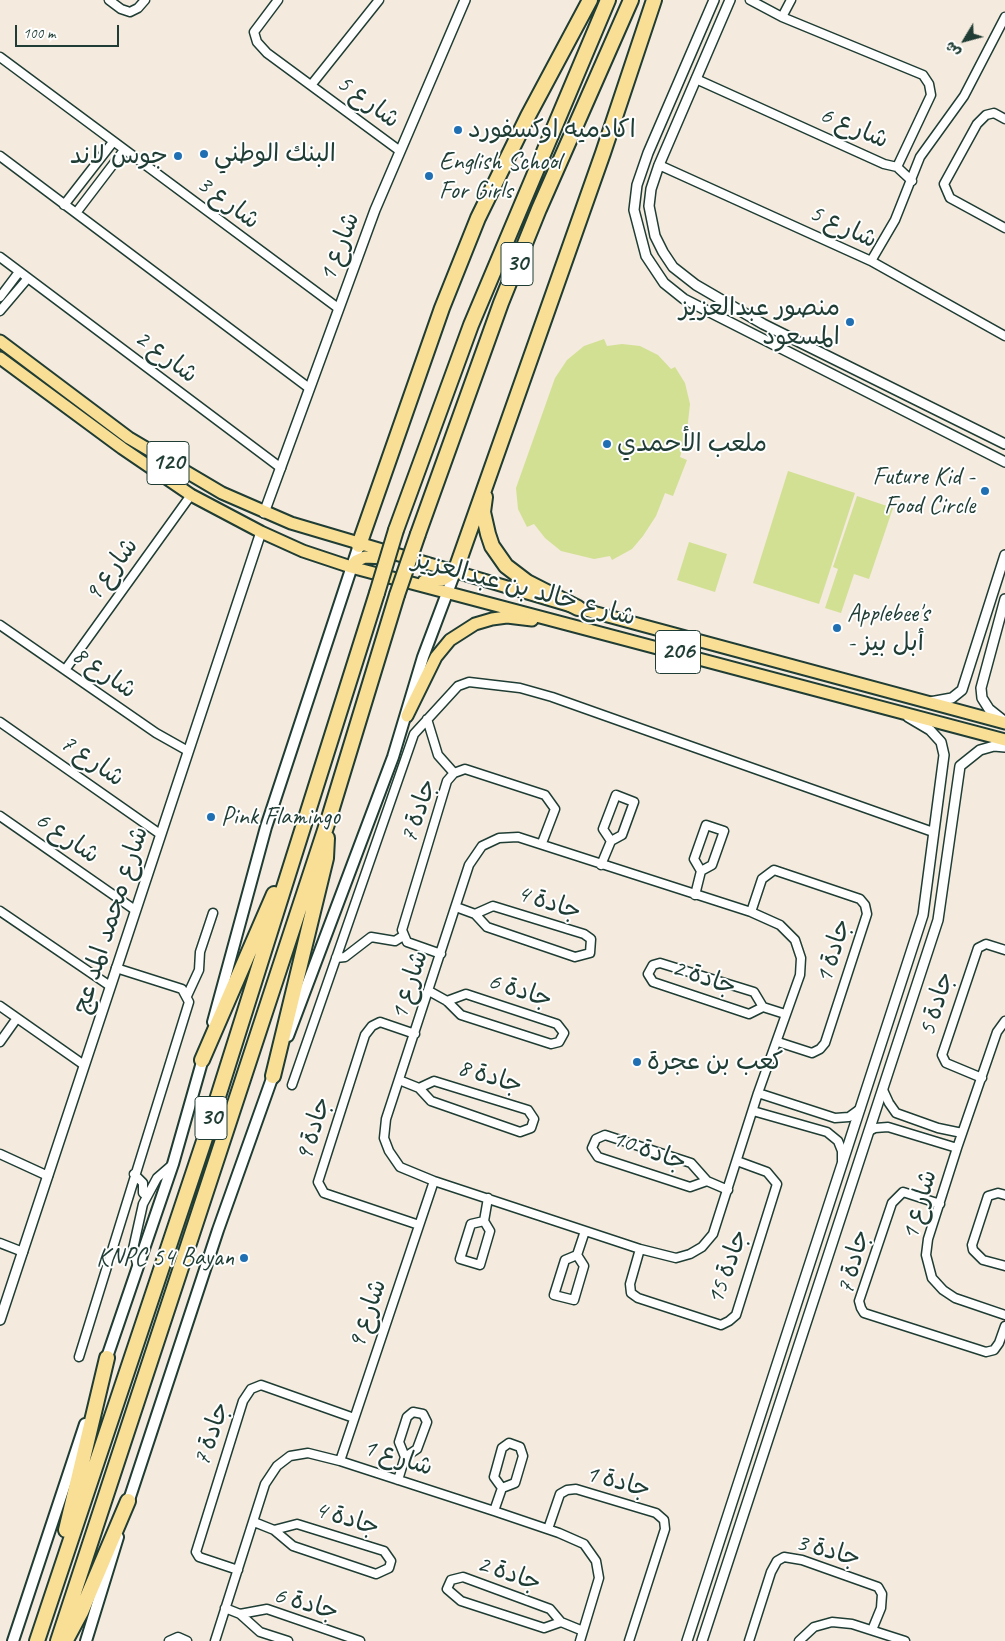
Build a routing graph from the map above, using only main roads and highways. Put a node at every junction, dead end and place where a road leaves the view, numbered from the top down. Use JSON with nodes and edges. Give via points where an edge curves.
{"nodes":[{"id":1,"x":590,"y":0,"type":"edge"},
{"id":2,"x":608,"y":0,"type":"edge"},
{"id":3,"x":632,"y":0,"type":"edge"},
{"id":4,"x":654,"y":0,"type":"edge"},
{"id":5,"x":0,"y":341,"type":"edge"},
{"id":6,"x":0,"y":358,"type":"edge"},
{"id":7,"x":73,"y":394,"type":"junction"},
{"id":8,"x":64,"y":406,"type":"junction"},
{"id":9,"x":488,"y":475,"type":"junction"},
{"id":10,"x":359,"y":545,"type":"junction"},
{"id":11,"x":416,"y":560,"type":"junction"},
{"id":12,"x":351,"y":567,"type":"junction"},
{"id":13,"x":455,"y":572,"type":"junction"},
{"id":14,"x":375,"y":573,"type":"junction"},
{"id":15,"x":447,"y":592,"type":"junction"},
{"id":16,"x":578,"y":608,"type":"junction"},
{"id":17,"x":570,"y":624,"type":"junction"},
{"id":18,"x":717,"y":644,"type":"junction"},
{"id":19,"x":715,"y":662,"type":"junction"},
{"id":20,"x":406,"y":716,"type":"junction"},
{"id":21,"x":1005,"y":722,"type":"edge"},
{"id":22,"x":1005,"y":740,"type":"edge"},
{"id":23,"x":329,"y":818,"type":"junction"},
{"id":24,"x":287,"y":875,"type":"junction"},
{"id":25,"x":202,"y":1060,"type":"junction"},
{"id":26,"x":273,"y":1076,"type":"junction"},
{"id":27,"x":107,"y":1358,"type":"junction"},
{"id":28,"x":128,"y":1501,"type":"junction"},
{"id":29,"x":58,"y":1582,"type":"junction"},
{"id":30,"x":14,"y":1641,"type":"edge"},
{"id":31,"x":37,"y":1641,"type":"edge"},
{"id":32,"x":58,"y":1641,"type":"edge"},
{"id":33,"x":65,"y":1641,"type":"edge"},
{"id":34,"x":86,"y":1641,"type":"edge"}],
"edges":[{"from":1,"to":10,"type":"highway","via":[[478,218],[438,317]]},
{"from":2,"to":24,"type":"highway","number":"30","bridge":true,"via":[[471,326],[396,530]]},
{"from":3,"to":23,"type":"highway","number":"30","bridge":true,"via":[[497,312],[397,595]]},
{"from":4,"to":9,"type":"highway"},
{"from":5,"to":7,"type":"main road","number":"120"},
{"from":6,"to":8,"type":"main road","number":"120"},
{"from":7,"to":8,"type":"main road","via":[[73,403]]},
{"from":7,"to":10,"type":"main road","number":"120","via":[[129,438],[222,493],[264,513]]},
{"from":8,"to":12,"type":"main road","number":"120","via":[[192,495],[261,532]]},
{"from":9,"to":13,"type":"highway"},
{"from":9,"to":16,"type":"highway","via":[[483,512],[498,556],[516,575]]},
{"from":10,"to":11,"type":"main road","name":"شارع خالد بن عبدالعزيز","number":"206"},
{"from":10,"to":12,"type":"main road"},
{"from":11,"to":12,"type":"main road","via":[[372,556]]},
{"from":11,"to":13,"type":"main road","name":"شارع خالد بن عبدالعزيز","number":"206"},
{"from":12,"to":14,"type":"main road","name":"شارع خالد بن عبدالعزيز","number":"206"},
{"from":12,"to":25,"type":"main road","via":[[266,827]]},
{"from":13,"to":14,"type":"main road","via":[[436,582]]},
{"from":13,"to":15,"type":"main road"},
{"from":13,"to":16,"type":"main road","name":"شارع خالد بن عبدالعزيز","number":"206"},
{"from":14,"to":15,"type":"main road","name":"شارع خالد بن عبدالعزيز","number":"206"},
{"from":15,"to":17,"type":"main road","name":"شارع خالد بن عبدالعزيز","number":"206"},
{"from":15,"to":20,"type":"main road"},
{"from":16,"to":18,"type":"main road","name":"شارع خالد بن عبدالعزيز","number":"206"},
{"from":17,"to":19,"type":"main road","name":"شارع خالد بن عبدالعزيز","number":"206"},
{"from":17,"to":20,"type":"main road","via":[[506,617],[475,624],[450,640],[436,657]]},
{"from":18,"to":19,"type":"main road","via":[[712,646],[708,655]]},
{"from":18,"to":21,"type":"main road","name":"شارع خالد بن عبدالعزيز","number":"206"},
{"from":19,"to":22,"type":"main road","name":"شارع خالد بن عبدالعزيز","number":"206"},
{"from":20,"to":26,"type":"main road"},
{"from":23,"to":26,"type":"highway","via":[[326,858]]},
{"from":23,"to":32,"type":"highway","number":"30"},
{"from":24,"to":25,"type":"highway","via":[[268,904]]},
{"from":24,"to":29,"type":"highway","number":"30","via":[[204,1141]]},
{"from":25,"to":27,"type":"main road","via":[[173,1164]]},
{"from":26,"to":28,"type":"main road"},
{"from":27,"to":29,"type":"highway","via":[[64,1541]]},
{"from":27,"to":30,"type":"main road"},
{"from":28,"to":33,"type":"highway"},
{"from":28,"to":34,"type":"main road"},
{"from":29,"to":31,"type":"highway","number":"30"}]}
